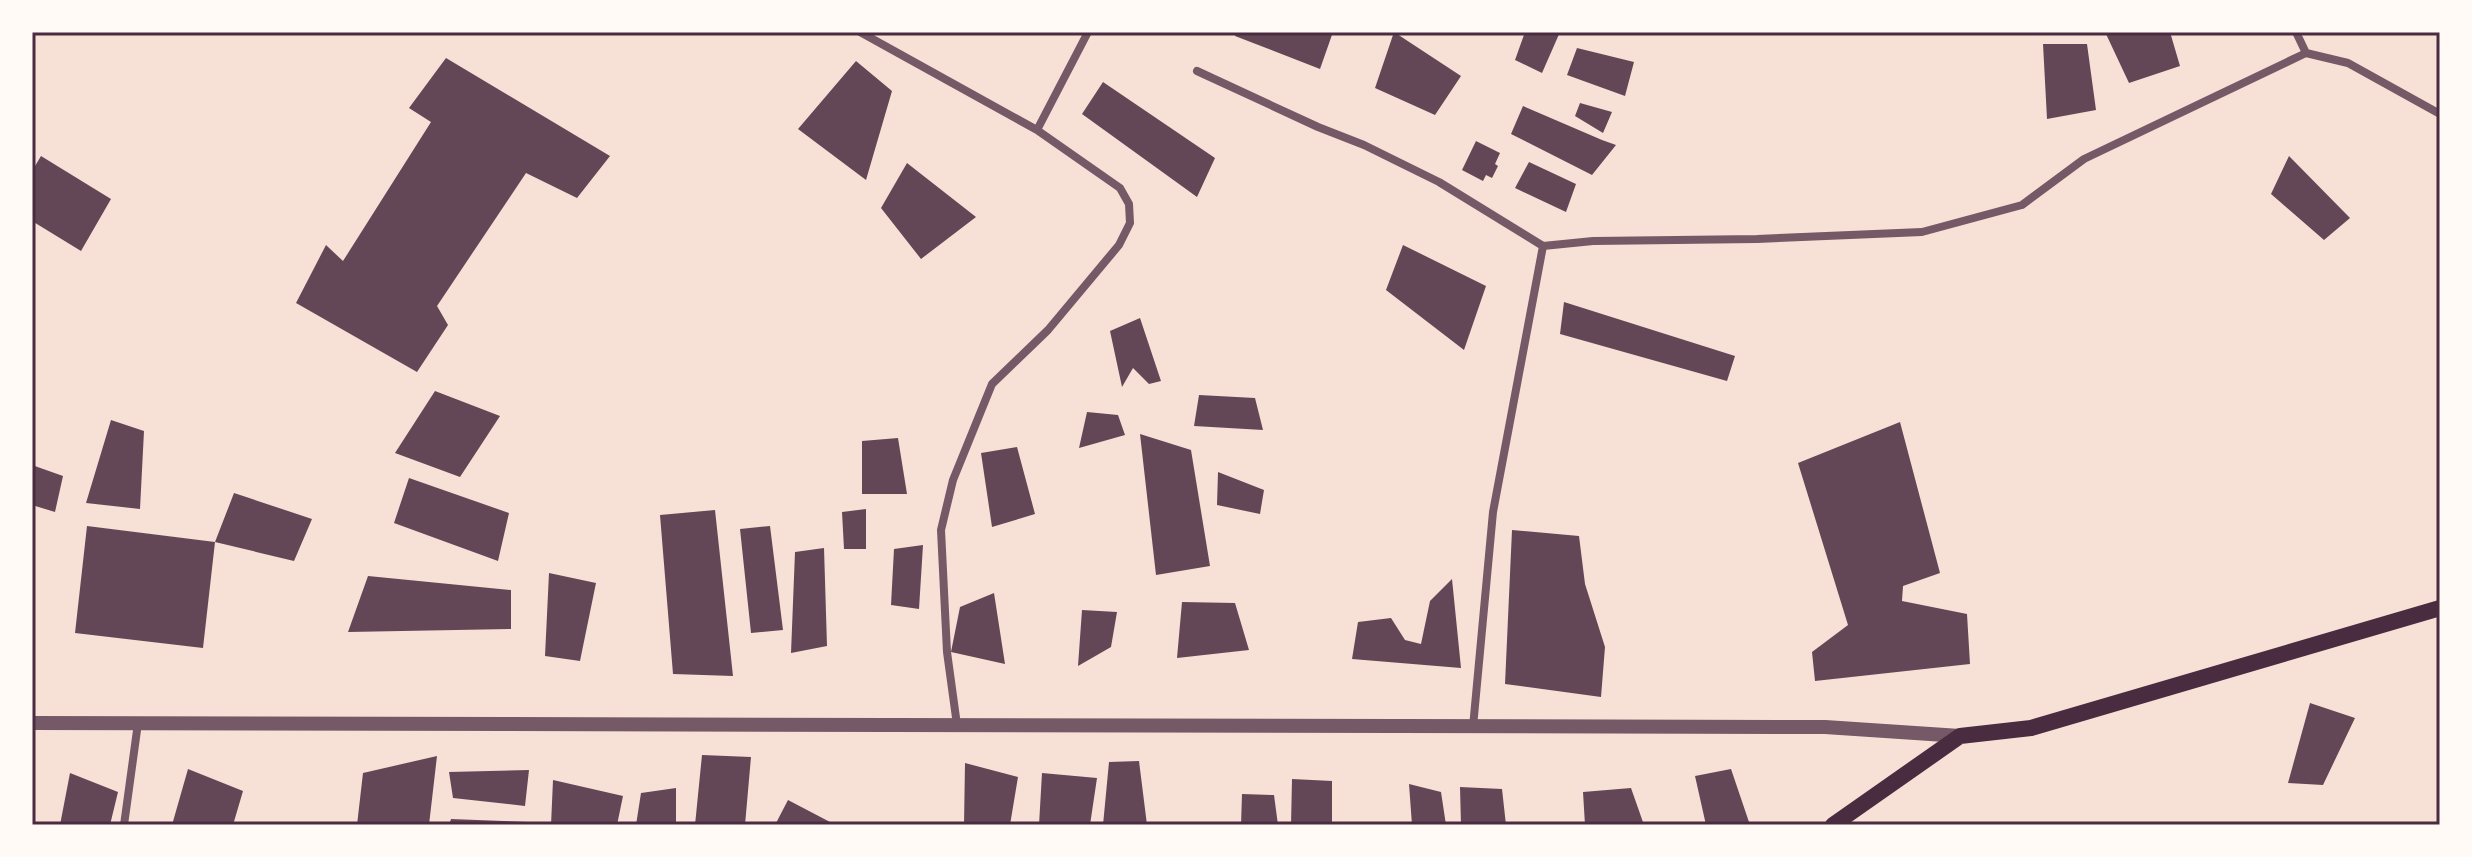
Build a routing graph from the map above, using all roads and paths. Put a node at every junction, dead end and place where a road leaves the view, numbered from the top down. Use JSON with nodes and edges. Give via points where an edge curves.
{"nodes":[{"id":1,"x":860,"y":32,"type":"edge"},
{"id":2,"x":1088,"y":32,"type":"edge"},
{"id":3,"x":2296,"y":32,"type":"edge"},
{"id":4,"x":2306,"y":53,"type":"junction"},
{"id":5,"x":1197,"y":71,"type":"dead end"},
{"id":6,"x":2440,"y":114,"type":"edge"},
{"id":7,"x":1037,"y":130,"type":"junction"},
{"id":8,"x":1543,"y":246,"type":"junction"},
{"id":9,"x":2440,"y":608,"type":"edge"},
{"id":10,"x":32,"y":723,"type":"edge"},
{"id":11,"x":138,"y":723,"type":"junction"},
{"id":12,"x":957,"y":725,"type":"junction"},
{"id":13,"x":1473,"y":727,"type":"junction"},
{"id":14,"x":1960,"y":736,"type":"junction"},
{"id":15,"x":124,"y":825,"type":"edge"},
{"id":16,"x":1833,"y":825,"type":"edge"}],
"edges":[{"from":1,"to":7,"type":"street"},
{"from":2,"to":7,"type":"street"},
{"from":3,"to":4,"type":"street"},
{"from":4,"to":6,"type":"street","via":[[2348,63]]},
{"from":4,"to":8,"type":"street","via":[[2084,159],[2022,205],[1922,232]]},
{"from":5,"to":8,"type":"street","via":[[1426,176]]},
{"from":7,"to":12,"type":"street","via":[[1120,188],[1129,204],[1130,223],[1119,245],[1048,330],[992,384],[953,480],[941,530]]},
{"from":8,"to":13,"type":"street","via":[[1493,512]]},
{"from":9,"to":14,"type":"main road","via":[[2031,728]]},
{"from":10,"to":11,"type":"street"},
{"from":11,"to":12,"type":"street"},
{"from":11,"to":15,"type":"street"},
{"from":12,"to":13,"type":"street"},
{"from":13,"to":14,"type":"street","via":[[1825,727]]},
{"from":14,"to":16,"type":"main road"}]}
